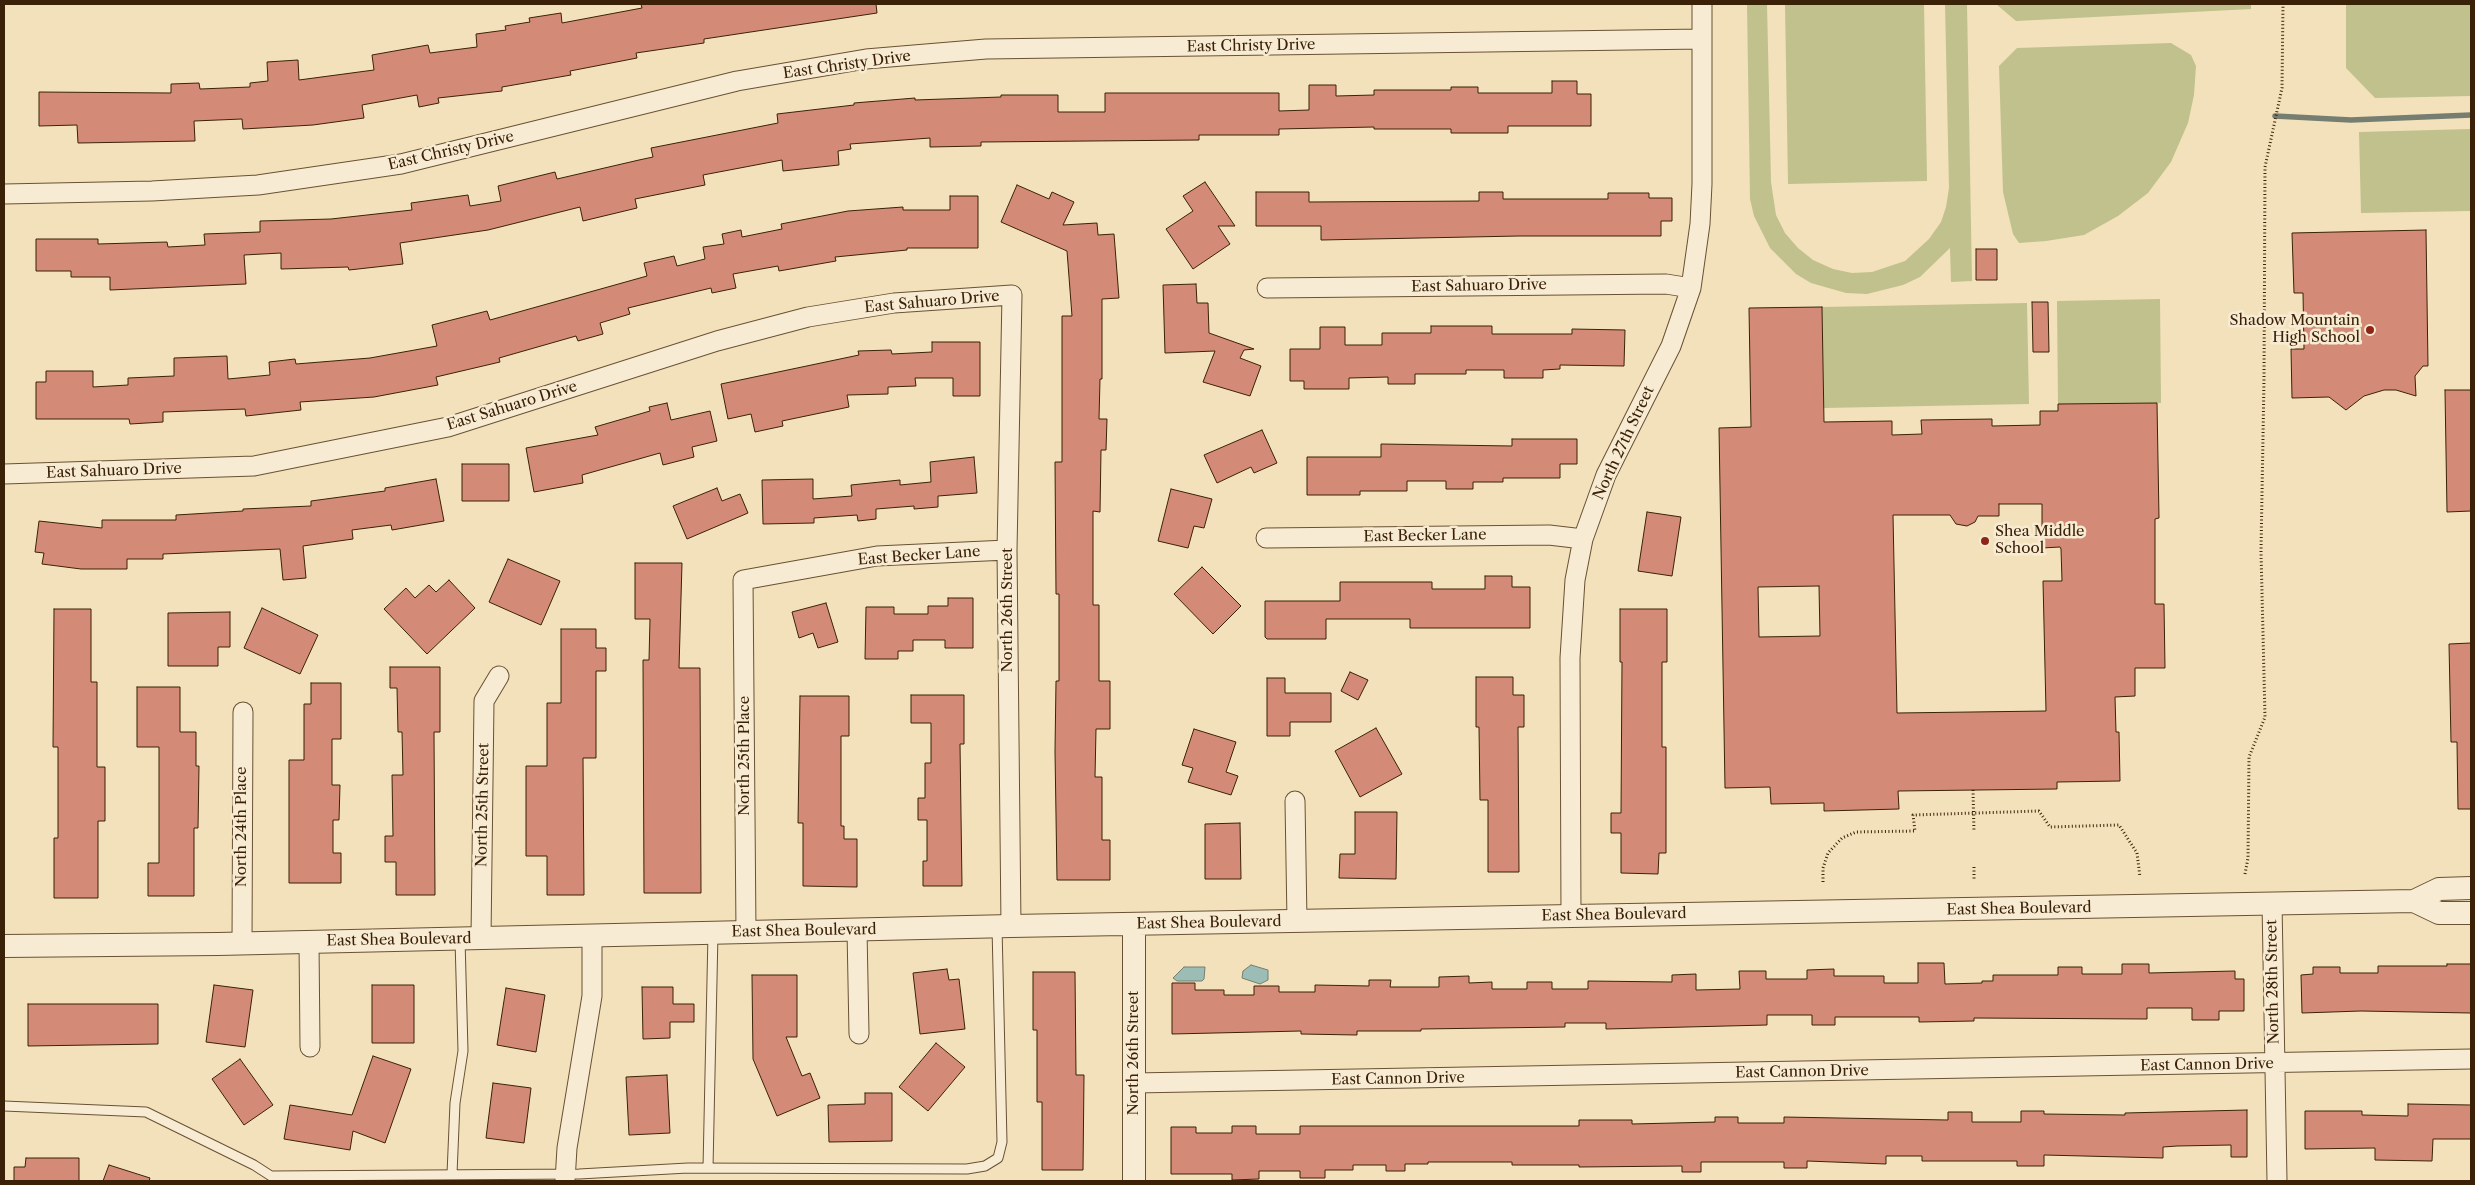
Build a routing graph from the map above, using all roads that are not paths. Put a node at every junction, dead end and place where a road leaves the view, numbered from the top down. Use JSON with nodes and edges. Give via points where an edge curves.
{"nodes":[{"id":1,"x":1702,"y":4,"type":"edge"},
{"id":2,"x":1702,"y":40,"type":"junction"},
{"id":3,"x":4,"y":194,"type":"edge"},
{"id":4,"x":1267,"y":288,"type":"dead end"},
{"id":5,"x":1691,"y":288,"type":"junction"},
{"id":6,"x":1012,"y":295,"type":"joint"},
{"id":7,"x":4,"y":474,"type":"edge"},
{"id":8,"x":1266,"y":538,"type":"dead end"},
{"id":9,"x":1583,"y":540,"type":"junction"},
{"id":10,"x":1007,"y":550,"type":"junction"},
{"id":11,"x":744,"y":580,"type":"joint"},
{"id":12,"x":499,"y":676,"type":"dead end"},
{"id":13,"x":243,"y":712,"type":"dead end"},
{"id":14,"x":1295,"y":801,"type":"dead end"},
{"id":15,"x":2471,"y":888,"type":"edge"},
{"id":16,"x":2414,"y":901,"type":"junction"},
{"id":17,"x":2272,"y":904,"type":"junction"},
{"id":18,"x":2471,"y":913,"type":"edge"},
{"id":19,"x":1571,"y":916,"type":"junction"},
{"id":20,"x":1297,"y":922,"type":"junction"},
{"id":21,"x":1134,"y":924,"type":"junction"},
{"id":22,"x":1004,"y":926,"type":"junction"},
{"id":23,"x":857,"y":930,"type":"junction"},
{"id":24,"x":746,"y":932,"type":"junction"},
{"id":25,"x":713,"y":933,"type":"junction"},
{"id":26,"x":592,"y":936,"type":"junction"},
{"id":27,"x":470,"y":938,"type":"junction"},
{"id":28,"x":309,"y":942,"type":"junction"},
{"id":29,"x":242,"y":943,"type":"junction"},
{"id":30,"x":4,"y":946,"type":"edge"},
{"id":31,"x":859,"y":1034,"type":"dead end"},
{"id":32,"x":310,"y":1047,"type":"dead end"},
{"id":33,"x":2471,"y":1059,"type":"edge"},
{"id":34,"x":2274,"y":1064,"type":"junction"},
{"id":35,"x":1134,"y":1083,"type":"junction"},
{"id":36,"x":4,"y":1106,"type":"edge"},
{"id":37,"x":708,"y":1168,"type":"junction"},
{"id":38,"x":452,"y":1174,"type":"junction"},
{"id":39,"x":565,"y":1177,"type":"edge"},
{"id":40,"x":1134,"y":1181,"type":"edge"},
{"id":41,"x":2277,"y":1181,"type":"edge"}],
"edges":[{"from":1,"to":2,"type":"street","name":"North 27th Street"},
{"from":2,"to":3,"type":"street","name":"East Christy Drive","via":[[986,49],[875,58],[737,81],[401,164],[258,185]]},
{"from":2,"to":5,"type":"street","name":"North 27th Street","via":[[1702,184]]},
{"from":4,"to":5,"type":"street","name":"East Sahuaro Drive","via":[[1656,284]]},
{"from":5,"to":9,"type":"street","name":"North 27th Street","via":[[1671,346],[1606,475]]},
{"from":6,"to":7,"type":"street","name":"East Sahuaro Drive","via":[[894,302],[808,317],[717,341],[448,427],[254,466]]},
{"from":6,"to":10,"type":"street","name":"North 26th Street"},
{"from":8,"to":9,"type":"street","name":"East Becker Lane","via":[[1548,535]]},
{"from":9,"to":19,"type":"street","name":"North 27th Street","via":[[1571,619]]},
{"from":10,"to":11,"type":"street","name":"East Becker Lane","via":[[877,556]]},
{"from":10,"to":22,"type":"street","name":"North 26th Street"},
{"from":11,"to":24,"type":"street","name":"North 25th Place"},
{"from":12,"to":27,"type":"street","name":"North 25th Street","via":[[484,701]]},
{"from":13,"to":29,"type":"street","name":"North 24th Place"},
{"from":14,"to":20,"type":"street"},
{"from":15,"to":16,"type":"street","name":"East Shea Boulevard","via":[[2439,888]]},
{"from":16,"to":17,"type":"street","name":"East Shea Boulevard"},
{"from":16,"to":18,"type":"street","name":"East Shea Boulevard","via":[[2438,913]]},
{"from":17,"to":19,"type":"street","name":"East Shea Boulevard"},
{"from":17,"to":34,"type":"street","name":"North 28th Street"},
{"from":19,"to":20,"type":"street","name":"East Shea Boulevard"},
{"from":20,"to":21,"type":"street","name":"East Shea Boulevard"},
{"from":21,"to":22,"type":"street","name":"East Shea Boulevard"},
{"from":21,"to":35,"type":"street","name":"North 26th Street"},
{"from":22,"to":23,"type":"street","name":"East Shea Boulevard"},
{"from":22,"to":37,"type":"lane","via":[[1002,1142],[998,1158],[985,1166],[967,1169]]},
{"from":23,"to":24,"type":"street","name":"East Shea Boulevard"},
{"from":23,"to":31,"type":"street"},
{"from":24,"to":25,"type":"street","name":"East Shea Boulevard"},
{"from":25,"to":26,"type":"street","name":"East Shea Boulevard"},
{"from":25,"to":37,"type":"lane"},
{"from":26,"to":27,"type":"street","name":"East Shea Boulevard"},
{"from":26,"to":39,"type":"street","via":[[592,996]]},
{"from":27,"to":28,"type":"street","name":"East Shea Boulevard"},
{"from":27,"to":38,"type":"lane"},
{"from":28,"to":29,"type":"street","name":"East Shea Boulevard"},
{"from":28,"to":32,"type":"street"},
{"from":29,"to":30,"type":"street","name":"East Shea Boulevard"},
{"from":33,"to":34,"type":"street","name":"East Cannon Drive"},
{"from":34,"to":35,"type":"street","name":"East Cannon Drive"},
{"from":34,"to":41,"type":"street","name":"North 28th Street"},
{"from":35,"to":40,"type":"street","name":"North 26th Street"},
{"from":36,"to":38,"type":"lane","via":[[146,1112],[271,1176]]},
{"from":37,"to":39,"type":"lane"},
{"from":38,"to":39,"type":"lane"}]}
